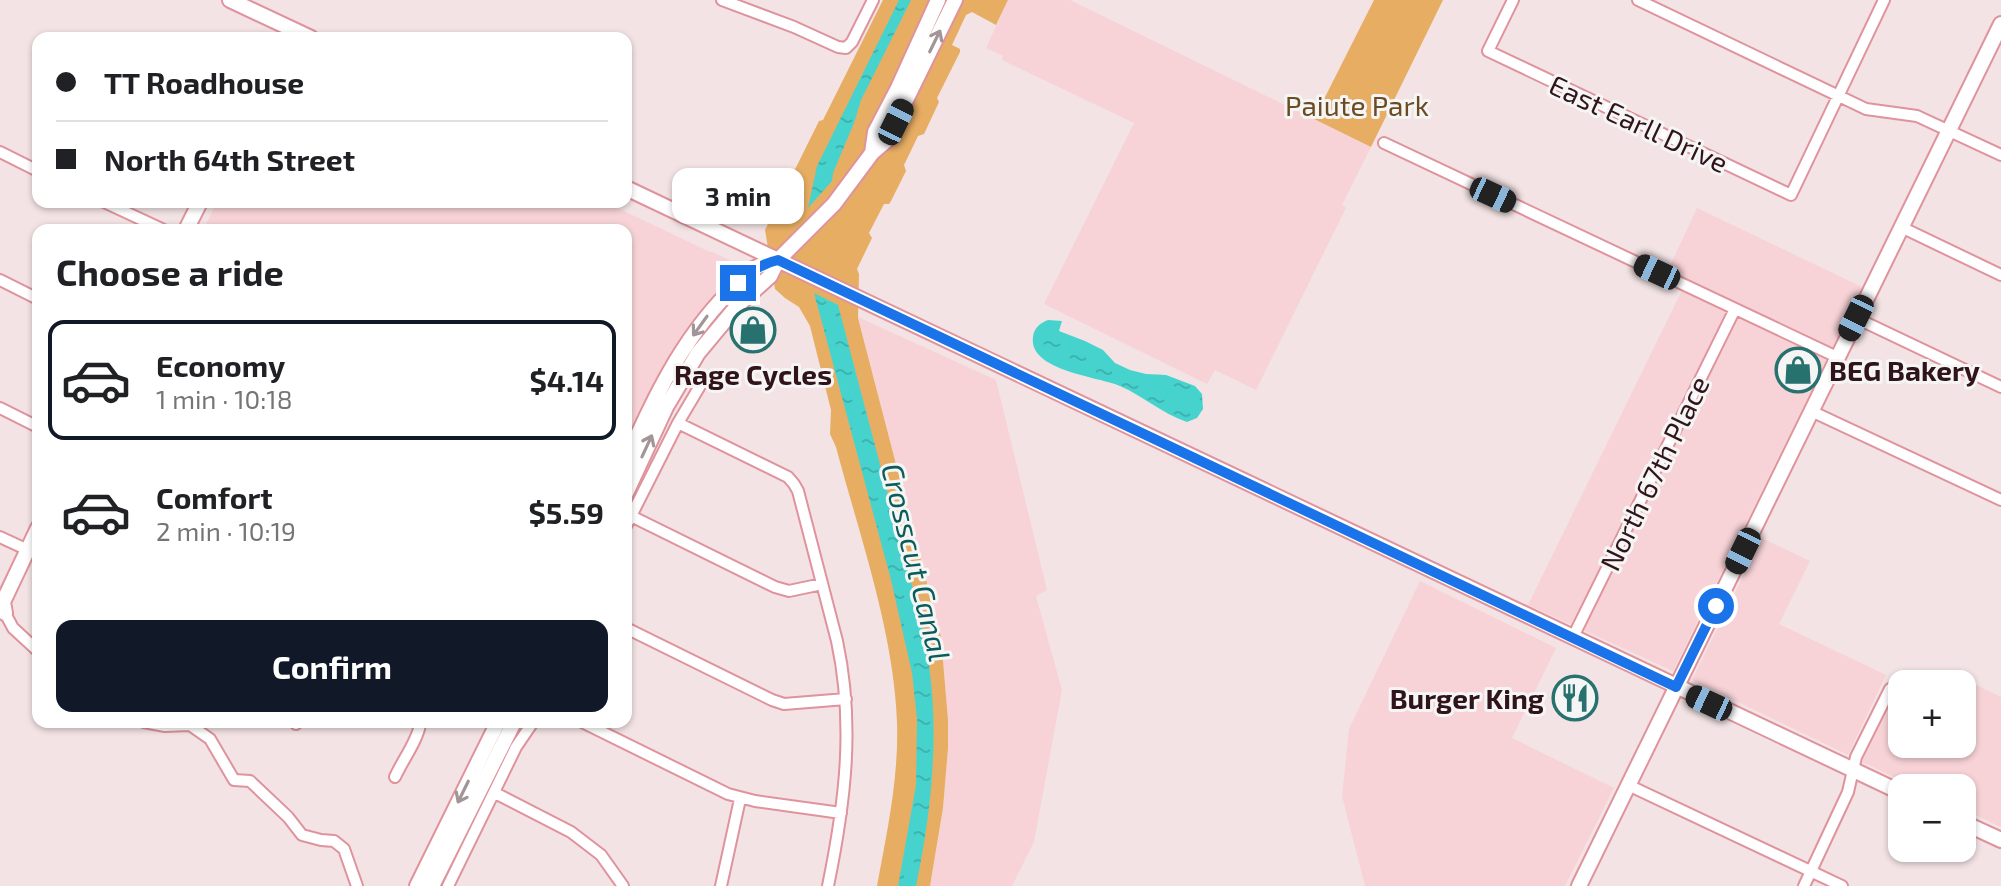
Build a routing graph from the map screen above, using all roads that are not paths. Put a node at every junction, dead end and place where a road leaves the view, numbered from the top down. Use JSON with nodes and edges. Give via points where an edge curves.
{"nodes":[{"id":1,"x":230,"y":0,"type":"edge"},
{"id":2,"x":722,"y":0,"type":"edge"},
{"id":3,"x":873,"y":0,"type":"edge"},
{"id":4,"x":938,"y":0,"type":"edge"},
{"id":5,"x":955,"y":0,"type":"edge"},
{"id":6,"x":1513,"y":0,"type":"edge"},
{"id":7,"x":1638,"y":0,"type":"edge"},
{"id":8,"x":1884,"y":0,"type":"edge"},
{"id":9,"x":2001,"y":24,"type":"edge"},
{"id":10,"x":285,"y":32,"type":"edge"},
{"id":11,"x":1997,"y":42,"type":"edge"},
{"id":12,"x":1839,"y":96,"type":"junction"},
{"id":13,"x":1949,"y":131,"type":"junction"},
{"id":14,"x":1384,"y":143,"type":"dead end"},
{"id":15,"x":0,"y":152,"type":"edge"},
{"id":16,"x":872,"y":153,"type":"junction"},
{"id":17,"x":2001,"y":155,"type":"edge"},
{"id":18,"x":32,"y":168,"type":"edge"},
{"id":19,"x":632,"y":191,"type":"edge"},
{"id":20,"x":117,"y":208,"type":"edge"},
{"id":21,"x":151,"y":224,"type":"edge"},
{"id":22,"x":1901,"y":227,"type":"junction"},
{"id":23,"x":778,"y":260,"type":"junction"},
{"id":24,"x":2001,"y":275,"type":"edge"},
{"id":25,"x":0,"y":280,"type":"edge"},
{"id":26,"x":32,"y":296,"type":"edge"},
{"id":27,"x":1735,"y":309,"type":"junction"},
{"id":28,"x":1856,"y":318,"type":"junction"},
{"id":29,"x":1837,"y":357,"type":"junction"},
{"id":30,"x":704,"y":379,"type":"dead end"},
{"id":31,"x":2001,"y":387,"type":"edge"},
{"id":32,"x":663,"y":396,"type":"junction"},
{"id":33,"x":0,"y":408,"type":"edge"},
{"id":34,"x":1811,"y":411,"type":"junction"},
{"id":35,"x":678,"y":423,"type":"junction"},
{"id":36,"x":32,"y":424,"type":"edge"},
{"id":37,"x":632,"y":450,"type":"edge"},
{"id":38,"x":632,"y":477,"type":"edge"},
{"id":39,"x":2001,"y":500,"type":"edge"},
{"id":40,"x":632,"y":515,"type":"edge"},
{"id":41,"x":632,"y":522,"type":"edge"},
{"id":42,"x":0,"y":537,"type":"edge"},
{"id":43,"x":32,"y":553,"type":"edge"},
{"id":44,"x":32,"y":558,"type":"edge"},
{"id":45,"x":822,"y":584,"type":"junction"},
{"id":46,"x":5,"y":613,"type":"joint"},
{"id":47,"x":632,"y":631,"type":"edge"},
{"id":48,"x":1573,"y":637,"type":"junction"},
{"id":49,"x":32,"y":645,"type":"edge"},
{"id":50,"x":1676,"y":687,"type":"junction"},
{"id":51,"x":1888,"y":693,"type":"edge"},
{"id":52,"x":846,"y":699,"type":"junction"},
{"id":53,"x":194,"y":728,"type":"edge"},
{"id":54,"x":420,"y":728,"type":"edge"},
{"id":55,"x":495,"y":728,"type":"edge"},
{"id":56,"x":511,"y":728,"type":"edge"},
{"id":57,"x":529,"y":728,"type":"edge"},
{"id":58,"x":594,"y":728,"type":"edge"},
{"id":59,"x":1854,"y":771,"type":"junction"},
{"id":60,"x":395,"y":777,"type":"dead end"},
{"id":61,"x":1628,"y":785,"type":"junction"},
{"id":62,"x":1888,"y":787,"type":"edge"},
{"id":63,"x":495,"y":793,"type":"junction"},
{"id":64,"x":740,"y":799,"type":"junction"},
{"id":65,"x":841,"y":813,"type":"junction"},
{"id":66,"x":1976,"y":828,"type":"edge"},
{"id":67,"x":2001,"y":840,"type":"edge"},
{"id":68,"x":1811,"y":871,"type":"junction"},
{"id":69,"x":357,"y":886,"type":"edge"},
{"id":70,"x":417,"y":886,"type":"edge"},
{"id":71,"x":432,"y":886,"type":"edge"},
{"id":72,"x":448,"y":886,"type":"edge"},
{"id":73,"x":623,"y":886,"type":"edge"},
{"id":74,"x":721,"y":886,"type":"edge"},
{"id":75,"x":828,"y":886,"type":"edge"},
{"id":76,"x":1579,"y":886,"type":"edge"},
{"id":77,"x":1804,"y":886,"type":"edge"},
{"id":78,"x":1842,"y":886,"type":"edge"}],
"edges":[{"from":1,"to":10,"type":"main road"},
{"from":2,"to":3,"type":"street","via":[[846,48]]},
{"from":4,"to":16,"type":"main road","via":[[875,132]]},
{"from":16,"to":5,"type":"main road","one_way":true,"via":[[886,141]]},
{"from":6,"to":12,"type":"street","name":"East Earll Drive","via":[[1488,51],[1791,195]]},
{"from":7,"to":12,"type":"street"},
{"from":8,"to":12,"type":"street"},
{"from":9,"to":11,"type":"main road"},
{"from":11,"to":13,"type":"main road"},
{"from":12,"to":13,"type":"street","via":[[1866,109],[1917,116]]},
{"from":13,"to":17,"type":"street"},
{"from":13,"to":22,"type":"main road"},
{"from":14,"to":27,"type":"street"},
{"from":15,"to":18,"type":"street"},
{"from":16,"to":23,"type":"main road","via":[[834,204]]},
{"from":19,"to":23,"type":"main road"},
{"from":20,"to":21,"type":"street"},
{"from":22,"to":24,"type":"street"},
{"from":22,"to":28,"type":"main road"},
{"from":23,"to":32,"type":"main road","via":[[754,269],[720,302],[684,349]]},
{"from":23,"to":48,"type":"main road"},
{"from":25,"to":26,"type":"street"},
{"from":27,"to":29,"type":"street"},
{"from":27,"to":48,"type":"street","name":"North 67th Place"},
{"from":28,"to":29,"type":"main road"},
{"from":28,"to":31,"type":"street"},
{"from":29,"to":34,"type":"main road"},
{"from":30,"to":35,"type":"street"},
{"from":32,"to":37,"type":"main road"},
{"from":38,"to":32,"type":"main road","one_way":true},
{"from":33,"to":36,"type":"street"},
{"from":34,"to":39,"type":"street"},
{"from":34,"to":50,"type":"main road"},
{"from":35,"to":40,"type":"street"},
{"from":35,"to":45,"type":"street","via":[[788,477],[798,491]]},
{"from":41,"to":45,"type":"street","via":[[775,587],[789,591]]},
{"from":42,"to":43,"type":"street"},
{"from":44,"to":46,"type":"main road","via":[[3,602]]},
{"from":45,"to":52,"type":"street"},
{"from":46,"to":49,"type":"street"},
{"from":47,"to":52,"type":"street","via":[[784,704]]},
{"from":48,"to":50,"type":"main road"},
{"from":50,"to":59,"type":"main road"},
{"from":50,"to":61,"type":"main road"},
{"from":51,"to":59,"type":"street"},
{"from":52,"to":65,"type":"street"},
{"from":53,"to":69,"type":"street","via":[[210,739],[234,780],[250,781],[302,835],[334,841],[344,849]]},
{"from":54,"to":60,"type":"street"},
{"from":55,"to":70,"type":"main road","one_way":true},
{"from":56,"to":71,"type":"main road"},
{"from":57,"to":63,"type":"street"},
{"from":58,"to":64,"type":"street"},
{"from":59,"to":62,"type":"main road"},
{"from":59,"to":68,"type":"street"},
{"from":61,"to":68,"type":"street"},
{"from":61,"to":76,"type":"main road"},
{"from":63,"to":72,"type":"street"},
{"from":63,"to":73,"type":"street","via":[[571,832],[601,855]]},
{"from":64,"to":65,"type":"street"},
{"from":64,"to":74,"type":"street"},
{"from":65,"to":75,"type":"street"},
{"from":66,"to":67,"type":"main road"},
{"from":68,"to":77,"type":"street"},
{"from":68,"to":78,"type":"street"}]}
